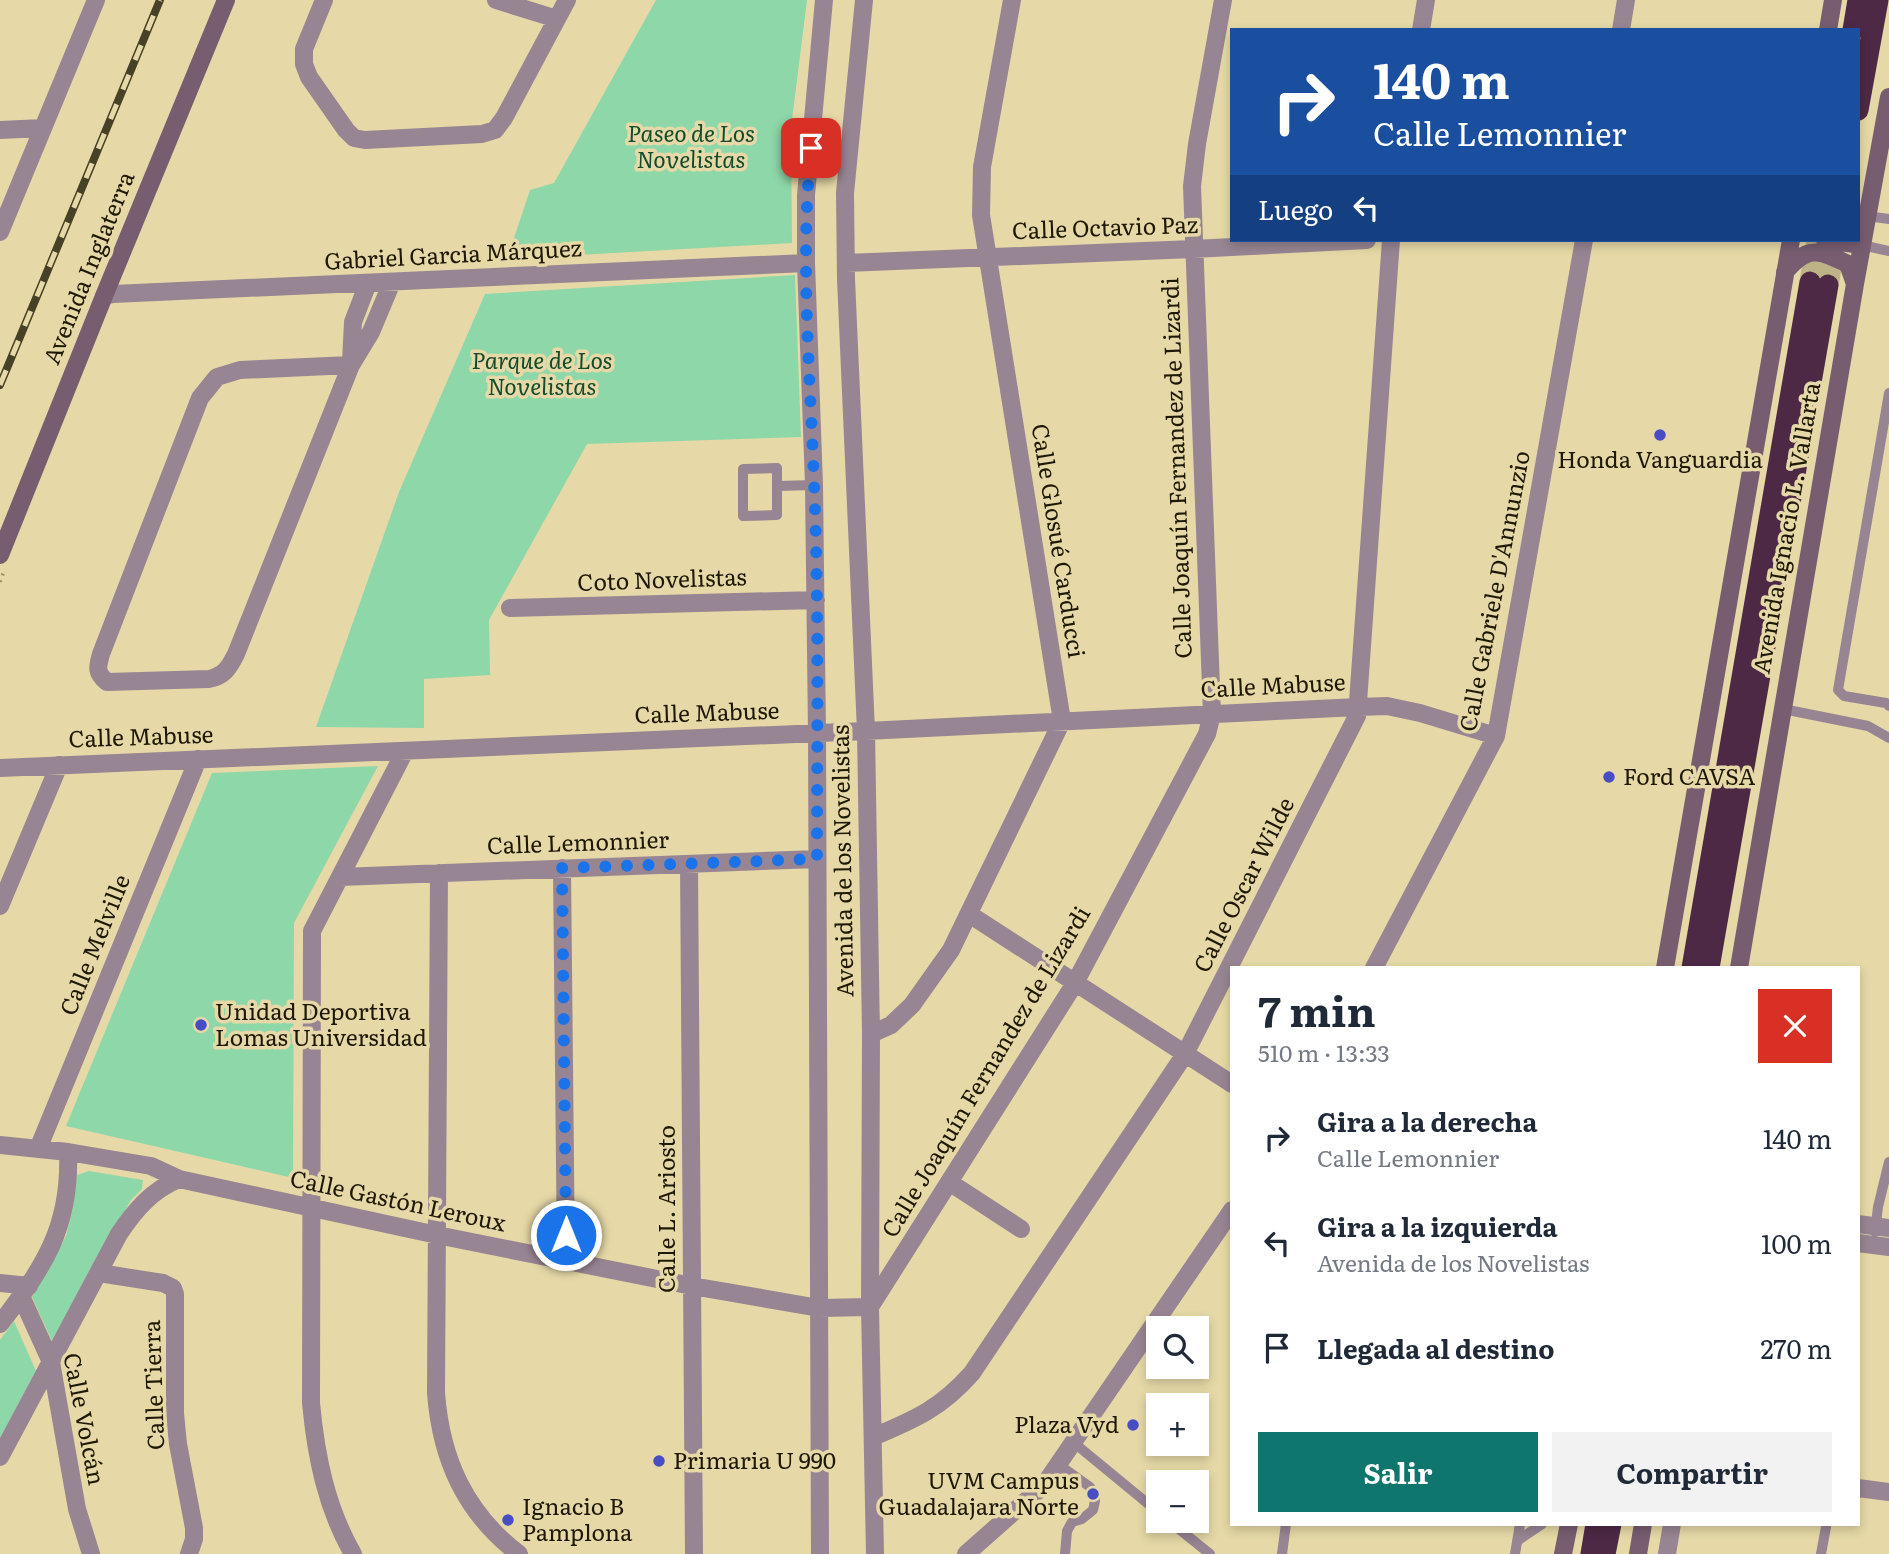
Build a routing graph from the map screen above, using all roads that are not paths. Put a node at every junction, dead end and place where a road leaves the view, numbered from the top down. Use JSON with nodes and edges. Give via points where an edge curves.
{"nodes":[{"id":1,"x":96,"y":0,"type":"edge"},
{"id":2,"x":226,"y":0,"type":"edge"},
{"id":3,"x":324,"y":0,"type":"edge"},
{"id":4,"x":496,"y":0,"type":"edge"},
{"id":5,"x":567,"y":0,"type":"edge"},
{"id":6,"x":824,"y":0,"type":"edge"},
{"id":7,"x":864,"y":0,"type":"edge"},
{"id":8,"x":1012,"y":0,"type":"edge"},
{"id":9,"x":1223,"y":0,"type":"edge"},
{"id":10,"x":1426,"y":0,"type":"edge"},
{"id":11,"x":1626,"y":0,"type":"edge"},
{"id":12,"x":1833,"y":0,"type":"edge"},
{"id":13,"x":1858,"y":0,"type":"edge"},
{"id":14,"x":1878,"y":0,"type":"edge"},
{"id":15,"x":557,"y":19,"type":"junction"},
{"id":16,"x":1420,"y":28,"type":"edge"},
{"id":17,"x":1621,"y":28,"type":"edge"},
{"id":18,"x":1828,"y":28,"type":"edge"},
{"id":19,"x":1853,"y":28,"type":"edge"},
{"id":20,"x":1889,"y":98,"type":"edge"},
{"id":21,"x":1860,"y":99,"type":"edge"},
{"id":22,"x":43,"y":128,"type":"junction"},
{"id":23,"x":0,"y":130,"type":"edge"},
{"id":24,"x":1867,"y":216,"type":"junction"},
{"id":25,"x":1889,"y":219,"type":"edge"},
{"id":26,"x":0,"y":232,"type":"edge"},
{"id":27,"x":1328,"y":242,"type":"edge"},
{"id":28,"x":1391,"y":242,"type":"edge"},
{"id":29,"x":1584,"y":242,"type":"edge"},
{"id":30,"x":1791,"y":242,"type":"edge"},
{"id":31,"x":1840,"y":242,"type":"edge"},
{"id":32,"x":1862,"y":245,"type":"junction"},
{"id":33,"x":1193,"y":249,"type":"junction"},
{"id":34,"x":1889,"y":251,"type":"edge"},
{"id":35,"x":988,"y":257,"type":"junction"},
{"id":36,"x":806,"y":263,"type":"junction"},
{"id":37,"x":846,"y":263,"type":"junction"},
{"id":38,"x":1785,"y":272,"type":"junction"},
{"id":39,"x":392,"y":282,"type":"junction"},
{"id":40,"x":368,"y":283,"type":"junction"},
{"id":41,"x":1855,"y":284,"type":"junction"},
{"id":42,"x":104,"y":296,"type":"junction"},
{"id":43,"x":351,"y":365,"type":"junction"},
{"id":44,"x":1889,"y":393,"type":"edge"},
{"id":45,"x":814,"y":485,"type":"junction"},
{"id":46,"x":777,"y":486,"type":"junction"},
{"id":47,"x":0,"y":555,"type":"edge"},
{"id":48,"x":816,"y":600,"type":"junction"},
{"id":49,"x":510,"y":608,"type":"dead end"},
{"id":50,"x":1889,"y":706,"type":"edge"},
{"id":51,"x":1358,"y":707,"type":"junction"},
{"id":52,"x":1783,"y":709,"type":"junction"},
{"id":53,"x":1212,"y":714,"type":"junction"},
{"id":54,"x":1062,"y":722,"type":"junction"},
{"id":55,"x":866,"y":731,"type":"junction"},
{"id":56,"x":817,"y":733,"type":"junction"},
{"id":57,"x":1496,"y":736,"type":"junction"},
{"id":58,"x":1889,"y":738,"type":"edge"},
{"id":59,"x":405,"y":751,"type":"junction"},
{"id":60,"x":198,"y":759,"type":"junction"},
{"id":61,"x":59,"y":765,"type":"junction"},
{"id":62,"x":0,"y":768,"type":"edge"},
{"id":63,"x":817,"y":859,"type":"junction"},
{"id":64,"x":1728,"y":862,"type":"junction"},
{"id":65,"x":689,"y":863,"type":"junction"},
{"id":66,"x":562,"y":868,"type":"junction"},
{"id":67,"x":439,"y":873,"type":"junction"},
{"id":68,"x":340,"y":877,"type":"junction"},
{"id":69,"x":0,"y":906,"type":"edge"},
{"id":70,"x":969,"y":914,"type":"junction"},
{"id":71,"x":1696,"y":965,"type":"edge"},
{"id":72,"x":1375,"y":966,"type":"edge"},
{"id":73,"x":1665,"y":966,"type":"edge"},
{"id":74,"x":1721,"y":966,"type":"edge"},
{"id":75,"x":1739,"y":966,"type":"edge"},
{"id":76,"x":1075,"y":983,"type":"junction"},
{"id":77,"x":871,"y":1034,"type":"junction"},
{"id":78,"x":1185,"y":1054,"type":"junction"},
{"id":79,"x":1230,"y":1083,"type":"edge"},
{"id":80,"x":0,"y":1145,"type":"edge"},
{"id":81,"x":38,"y":1149,"type":"junction"},
{"id":82,"x":68,"y":1152,"type":"junction"},
{"id":83,"x":1889,"y":1162,"type":"edge"},
{"id":84,"x":179,"y":1179,"type":"junction"},
{"id":85,"x":949,"y":1182,"type":"junction"},
{"id":86,"x":311,"y":1208,"type":"junction"},
{"id":87,"x":1230,"y":1213,"type":"edge"},
{"id":88,"x":1874,"y":1226,"type":"edge"},
{"id":89,"x":1021,"y":1228,"type":"dead end"},
{"id":90,"x":437,"y":1236,"type":"junction"},
{"id":91,"x":1873,"y":1245,"type":"edge"},
{"id":92,"x":566,"y":1261,"type":"junction"},
{"id":93,"x":99,"y":1273,"type":"junction"},
{"id":94,"x":0,"y":1283,"type":"edge"},
{"id":95,"x":692,"y":1286,"type":"junction"},
{"id":96,"x":25,"y":1291,"type":"junction"},
{"id":97,"x":870,"y":1307,"type":"junction"},
{"id":98,"x":819,"y":1308,"type":"junction"},
{"id":99,"x":0,"y":1324,"type":"edge"},
{"id":100,"x":51,"y":1362,"type":"junction"},
{"id":101,"x":873,"y":1437,"type":"junction"},
{"id":102,"x":1073,"y":1442,"type":"junction"},
{"id":103,"x":0,"y":1457,"type":"edge"},
{"id":104,"x":1058,"y":1464,"type":"junction"},
{"id":105,"x":1860,"y":1488,"type":"edge"},
{"id":106,"x":1889,"y":1492,"type":"edge"},
{"id":107,"x":1146,"y":1502,"type":"edge"},
{"id":108,"x":1286,"y":1526,"type":"edge"},
{"id":109,"x":1520,"y":1526,"type":"edge"},
{"id":110,"x":1539,"y":1526,"type":"edge"},
{"id":111,"x":1569,"y":1526,"type":"edge"},
{"id":112,"x":1596,"y":1526,"type":"edge"},
{"id":113,"x":1611,"y":1526,"type":"edge"},
{"id":114,"x":1643,"y":1526,"type":"edge"},
{"id":115,"x":1672,"y":1526,"type":"edge"},
{"id":116,"x":1826,"y":1527,"type":"dead end"},
{"id":117,"x":1184,"y":1533,"type":"edge"},
{"id":118,"x":1517,"y":1541,"type":"junction"},
{"id":119,"x":91,"y":1554,"type":"edge"},
{"id":120,"x":189,"y":1554,"type":"edge"},
{"id":121,"x":353,"y":1554,"type":"edge"},
{"id":122,"x":519,"y":1554,"type":"edge"},
{"id":123,"x":694,"y":1554,"type":"edge"},
{"id":124,"x":820,"y":1554,"type":"edge"},
{"id":125,"x":876,"y":1554,"type":"edge"},
{"id":126,"x":966,"y":1554,"type":"edge"},
{"id":127,"x":1065,"y":1554,"type":"edge"},
{"id":128,"x":1210,"y":1554,"type":"edge"},
{"id":129,"x":1282,"y":1554,"type":"edge"},
{"id":130,"x":1515,"y":1554,"type":"edge"},
{"id":131,"x":1563,"y":1554,"type":"edge"},
{"id":132,"x":1591,"y":1554,"type":"edge"},
{"id":133,"x":1605,"y":1554,"type":"edge"},
{"id":134,"x":1638,"y":1554,"type":"edge"},
{"id":135,"x":1667,"y":1554,"type":"edge"},
{"id":136,"x":1821,"y":1554,"type":"edge"}],
"edges":[{"from":1,"to":22,"type":"street"},
{"from":2,"to":42,"type":"street","name":"Avenida Inglaterra"},
{"from":3,"to":15,"type":"street","via":[[304,49],[304,64],[346,130],[365,140],[495,130]]},
{"from":4,"to":15,"type":"street"},
{"from":5,"to":15,"type":"street"},
{"from":6,"to":36,"type":"street","name":"Avenida de los Novelistas","via":[[806,195]]},
{"from":7,"to":37,"type":"street","name":"Avenida de los Novelistas","via":[[845,193]]},
{"from":8,"to":35,"type":"street","name":"Calle Glosué Carducci","via":[[982,167],[981,215]]},
{"from":9,"to":33,"type":"street","name":"Calle Joaquín Fernandez de Lizardi","via":[[1194,165]]},
{"from":10,"to":16,"type":"street"},
{"from":11,"to":17,"type":"street"},
{"from":12,"to":18,"type":"street"},
{"from":13,"to":19,"type":"highway"},
{"from":14,"to":21,"type":"highway"},
{"from":20,"to":24,"type":"street","name":"Avenida Ignacio L. Vallarta"},
{"from":22,"to":23,"type":"street"},
{"from":22,"to":26,"type":"street"},
{"from":24,"to":25,"type":"lane"},
{"from":24,"to":32,"type":"street","name":"Avenida Ignacio L. Vallarta"},
{"from":27,"to":33,"type":"street","name":"Calle Octavio Paz"},
{"from":28,"to":51,"type":"street","name":"Calle Oscar Wilde"},
{"from":29,"to":57,"type":"street","name":"Calle Gabriele D'Annunzio"},
{"from":30,"to":38,"type":"street","name":"Avenida Ignacio L. Vallarta"},
{"from":31,"to":32,"type":"street"},
{"from":32,"to":34,"type":"lane"},
{"from":32,"to":41,"type":"street","name":"Avenida Ignacio L. Vallarta"},
{"from":33,"to":35,"type":"street","name":"Calle Octavio Paz"},
{"from":33,"to":53,"type":"street","name":"Calle Joaquín Fernandez de Lizardi"},
{"from":35,"to":37,"type":"street","name":"Calle Octavio Paz"},
{"from":35,"to":54,"type":"street","name":"Calle Glosué Carducci"},
{"from":36,"to":39,"type":"street","name":"Gabriel Garcia Márquez"},
{"from":36,"to":45,"type":"street","name":"Avenida de los Novelistas"},
{"from":37,"to":55,"type":"street","name":"Avenida de los Novelistas"},
{"from":38,"to":41,"type":"street","via":[[1806,253],[1825,254],[1847,264]]},
{"from":38,"to":73,"type":"street","name":"Avenida Ignacio L. Vallarta"},
{"from":39,"to":40,"type":"street","name":"Gabriel Garcia Márquez"},
{"from":39,"to":43,"type":"street"},
{"from":40,"to":42,"type":"street","name":"Gabriel Garcia Márquez"},
{"from":40,"to":43,"type":"street","via":[[353,322]]},
{"from":41,"to":52,"type":"street","name":"Avenida Ignacio L. Vallarta"},
{"from":42,"to":47,"type":"street","name":"Avenida Inglaterra"},
{"from":43,"to":43,"type":"street","via":[[240,370],[217,377],[200,398],[101,654],[99,676],[107,682],[209,679],[229,669]]},
{"from":44,"to":50,"type":"lane","via":[[1839,690],[1844,696]]},
{"from":45,"to":46,"type":"lane"},
{"from":45,"to":48,"type":"street","name":"Avenida de los Novelistas"},
{"from":46,"to":46,"type":"lane","via":[[777,515],[743,516],[743,469],[777,468]]},
{"from":48,"to":49,"type":"street","name":"Coto Novelistas"},
{"from":48,"to":56,"type":"street","name":"Avenida de los Novelistas"},
{"from":51,"to":53,"type":"street","name":"Calle Mabuse"},
{"from":51,"to":57,"type":"street","name":"Calle Mabuse","via":[[1387,706]]},
{"from":51,"to":78,"type":"street","name":"Calle Oscar Wilde"},
{"from":52,"to":58,"type":"lane","via":[[1868,726]]},
{"from":52,"to":75,"type":"street","name":"Avenida Ignacio L. Vallarta"},
{"from":53,"to":54,"type":"street","name":"Calle Mabuse"},
{"from":53,"to":76,"type":"street","name":"Calle Joaquín Fernandez de Lizardi","via":[[1207,734]]},
{"from":54,"to":55,"type":"street","name":"Calle Mabuse"},
{"from":54,"to":70,"type":"street"},
{"from":55,"to":56,"type":"street","name":"Calle Mabuse"},
{"from":55,"to":77,"type":"street","name":"Avenida de los Novelistas"},
{"from":56,"to":59,"type":"street","name":"Calle Mabuse"},
{"from":56,"to":63,"type":"street","name":"Avenida de los Novelistas"},
{"from":57,"to":72,"type":"street","name":"Calle Gabriele D'Annunzio"},
{"from":59,"to":60,"type":"street","name":"Calle Mabuse"},
{"from":59,"to":68,"type":"street"},
{"from":60,"to":61,"type":"street","name":"Calle Mabuse"},
{"from":60,"to":81,"type":"street","name":"Calle Melville"},
{"from":61,"to":62,"type":"street","name":"Calle Mabuse"},
{"from":61,"to":69,"type":"street"},
{"from":63,"to":65,"type":"street","name":"Calle Lemonnier"},
{"from":63,"to":98,"type":"street","name":"Avenida de los Novelistas"},
{"from":64,"to":71,"type":"highway","name":"Avenida Ignacio L. Vallarta"},
{"from":64,"to":71,"type":"highway","name":"Avenida Ignacio L. Vallarta","via":[[1819,283]]},
{"from":64,"to":74,"type":"highway"},
{"from":65,"to":66,"type":"street","name":"Calle Lemonnier"},
{"from":65,"to":95,"type":"street","name":"Calle L. Ariosto"},
{"from":66,"to":67,"type":"street","name":"Calle Lemonnier"},
{"from":66,"to":92,"type":"street"},
{"from":67,"to":68,"type":"street","name":"Calle Lemonnier"},
{"from":67,"to":90,"type":"street"},
{"from":68,"to":86,"type":"street","via":[[312,931]]},
{"from":70,"to":76,"type":"street"},
{"from":70,"to":77,"type":"street","via":[[951,950],[912,1005],[891,1025]]},
{"from":76,"to":78,"type":"street"},
{"from":76,"to":85,"type":"street","name":"Calle Joaquín Fernandez de Lizardi"},
{"from":77,"to":97,"type":"street","name":"Avenida de los Novelistas"},
{"from":78,"to":79,"type":"street"},
{"from":78,"to":101,"type":"street","name":"Calle Oscar Wilde","via":[[972,1373],[942,1404]]},
{"from":80,"to":81,"type":"street","name":"Calle Gastón Leroux"},
{"from":81,"to":82,"type":"street","name":"Calle Gastón Leroux"},
{"from":82,"to":84,"type":"street","name":"Calle Gastón Leroux","via":[[152,1166]]},
{"from":82,"to":96,"type":"street","via":[[62,1223]]},
{"from":83,"to":88,"type":"lane"},
{"from":84,"to":86,"type":"street","name":"Calle Gastón Leroux"},
{"from":84,"to":93,"type":"street","via":[[154,1193],[132,1216]]},
{"from":85,"to":89,"type":"street"},
{"from":85,"to":97,"type":"street","name":"Calle Joaquín Fernandez de Lizardi"},
{"from":86,"to":90,"type":"street","name":"Calle Gastón Leroux"},
{"from":86,"to":121,"type":"street","via":[[315,1445],[324,1488]]},
{"from":87,"to":102,"type":"street"},
{"from":88,"to":91,"type":"lane"},
{"from":90,"to":92,"type":"street","name":"Calle Gastón Leroux"},
{"from":90,"to":122,"type":"street","via":[[436,1393],[444,1445],[454,1476],[472,1506]]},
{"from":92,"to":95,"type":"street","name":"Calle Gastón Leroux"},
{"from":93,"to":100,"type":"street"},
{"from":93,"to":120,"type":"street","name":"Calle Tierra","via":[[163,1283],[175,1294],[175,1413],[194,1528]]},
{"from":94,"to":96,"type":"street"},
{"from":95,"to":98,"type":"street","name":"Calle Gastón Leroux"},
{"from":95,"to":123,"type":"street","name":"Calle L. Ariosto"},
{"from":96,"to":99,"type":"street"},
{"from":96,"to":100,"type":"street","name":"Calle Volcán"},
{"from":97,"to":98,"type":"street","name":"Calle Gastón Leroux"},
{"from":97,"to":101,"type":"street","name":"Avenida de los Novelistas"},
{"from":98,"to":124,"type":"street","name":"Avenida de los Novelistas"},
{"from":100,"to":103,"type":"street"},
{"from":100,"to":119,"type":"street","name":"Calle Volcán","via":[[77,1509]]},
{"from":101,"to":125,"type":"street","name":"Avenida de los Novelistas"},
{"from":102,"to":104,"type":"street"},
{"from":102,"to":107,"type":"lane"},
{"from":104,"to":126,"type":"street","via":[[1044,1485]]},
{"from":104,"to":127,"type":"lane","via":[[1090,1487],[1095,1501],[1093,1510],[1072,1522]]},
{"from":105,"to":106,"type":"street"},
{"from":108,"to":129,"type":"lane"},
{"from":109,"to":118,"type":"lane"},
{"from":110,"to":118,"type":"lane"},
{"from":111,"to":131,"type":"street"},
{"from":112,"to":132,"type":"highway"},
{"from":113,"to":133,"type":"highway"},
{"from":114,"to":134,"type":"street"},
{"from":115,"to":135,"type":"street"},
{"from":116,"to":136,"type":"lane"},
{"from":117,"to":128,"type":"lane"},
{"from":118,"to":130,"type":"lane"}]}
